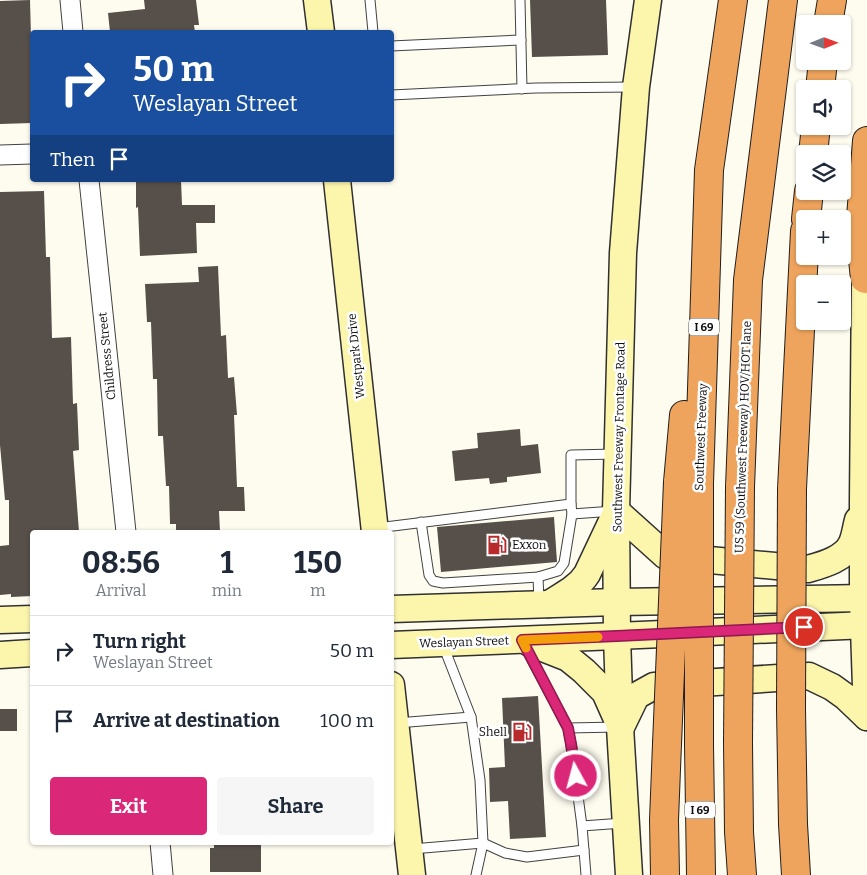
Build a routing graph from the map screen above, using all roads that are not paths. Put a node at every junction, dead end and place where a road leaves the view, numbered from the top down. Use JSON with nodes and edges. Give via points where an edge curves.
{"nodes":[{"id":1,"x":70,"y":0,"type":"edge"},
{"id":2,"x":317,"y":0,"type":"edge"},
{"id":3,"x":370,"y":0,"type":"edge"},
{"id":4,"x":520,"y":0,"type":"edge"},
{"id":5,"x":648,"y":0,"type":"edge"},
{"id":6,"x":733,"y":0,"type":"edge"},
{"id":7,"x":783,"y":0,"type":"edge"},
{"id":8,"x":832,"y":0,"type":"edge"},
{"id":9,"x":830,"y":15,"type":"edge"},
{"id":10,"x":73,"y":30,"type":"edge"},
{"id":11,"x":321,"y":30,"type":"edge"},
{"id":12,"x":373,"y":30,"type":"edge"},
{"id":13,"x":521,"y":40,"type":"junction"},
{"id":14,"x":394,"y":46,"type":"edge"},
{"id":15,"x":636,"y":87,"type":"junction"},
{"id":16,"x":522,"y":89,"type":"junction"},
{"id":17,"x":394,"y":95,"type":"edge"},
{"id":18,"x":867,"y":142,"type":"edge"},
{"id":19,"x":30,"y":154,"type":"edge"},
{"id":20,"x":0,"y":155,"type":"edge"},
{"id":21,"x":89,"y":182,"type":"edge"},
{"id":22,"x":337,"y":182,"type":"edge"},
{"id":23,"x":867,"y":250,"type":"edge"},
{"id":24,"x":803,"y":265,"type":"edge"},
{"id":25,"x":865,"y":279,"type":"junction"},
{"id":26,"x":865,"y":451,"type":"edge"},
{"id":27,"x":618,"y":454,"type":"junction"},
{"id":28,"x":688,"y":483,"type":"junction"},
{"id":29,"x":865,"y":496,"type":"edge"},
{"id":30,"x":572,"y":509,"type":"junction"},
{"id":31,"x":616,"y":511,"type":"junction"},
{"id":32,"x":422,"y":522,"type":"junction"},
{"id":33,"x":126,"y":530,"type":"edge"},
{"id":34,"x":375,"y":530,"type":"edge"},
{"id":35,"x":538,"y":577,"type":"junction"},
{"id":36,"x":468,"y":595,"type":"junction"},
{"id":37,"x":865,"y":598,"type":"edge"},
{"id":38,"x":617,"y":602,"type":"junction"},
{"id":39,"x":544,"y":604,"type":"junction"},
{"id":40,"x":394,"y":608,"type":"edge"},
{"id":41,"x":30,"y":619,"type":"edge"},
{"id":42,"x":0,"y":620,"type":"edge"},
{"id":43,"x":865,"y":625,"type":"edge"},
{"id":44,"x":617,"y":636,"type":"junction"},
{"id":45,"x":522,"y":640,"type":"junction"},
{"id":46,"x":442,"y":643,"type":"junction"},
{"id":47,"x":394,"y":645,"type":"edge"},
{"id":48,"x":30,"y":653,"type":"edge"},
{"id":49,"x":0,"y":654,"type":"edge"},
{"id":50,"x":394,"y":708,"type":"edge"},
{"id":51,"x":471,"y":717,"type":"junction"},
{"id":52,"x":867,"y":717,"type":"edge"},
{"id":53,"x":396,"y":723,"type":"junction"},
{"id":54,"x":620,"y":727,"type":"junction"},
{"id":55,"x":568,"y":728,"type":"junction"},
{"id":56,"x":626,"y":823,"type":"junction"},
{"id":57,"x":793,"y":824,"type":"junction"},
{"id":58,"x":582,"y":826,"type":"junction"},
{"id":59,"x":483,"y":843,"type":"junction"},
{"id":60,"x":160,"y":845,"type":"edge"},
{"id":61,"x":409,"y":849,"type":"junction"},
{"id":62,"x":584,"y":850,"type":"junction"},
{"id":63,"x":163,"y":875,"type":"edge"},
{"id":64,"x":412,"y":875,"type":"edge"},
{"id":65,"x":476,"y":875,"type":"edge"},
{"id":66,"x":586,"y":875,"type":"edge"},
{"id":67,"x":629,"y":875,"type":"edge"},
{"id":68,"x":665,"y":875,"type":"edge"},
{"id":69,"x":701,"y":875,"type":"edge"},
{"id":70,"x":742,"y":875,"type":"edge"},
{"id":71,"x":796,"y":875,"type":"edge"},
{"id":72,"x":814,"y":875,"type":"edge"}],
"edges":[{"from":1,"to":10,"type":"street"},
{"from":2,"to":11,"type":"main road"},
{"from":3,"to":12,"type":"lane"},
{"from":4,"to":13,"type":"lane"},
{"from":5,"to":15,"type":"main road","name":"Southwest Freeway Frontage Road"},
{"from":6,"to":28,"type":"highway","via":[[709,170]]},
{"from":7,"to":70,"type":"highway","name":"US 59 (Southwest Freeway) HOV/HOT lane","bridge":true,"via":[[748,280],[740,487],[738,743]]},
{"from":8,"to":9,"type":"highway"},
{"from":13,"to":14,"type":"lane"},
{"from":13,"to":16,"type":"lane"},
{"from":15,"to":16,"type":"lane"},
{"from":15,"to":27,"type":"main road","name":"Southwest Freeway Frontage Road","via":[[622,253]]},
{"from":16,"to":17,"type":"lane"},
{"from":18,"to":25,"type":"highway","via":[[860,230]]},
{"from":19,"to":20,"type":"street"},
{"from":21,"to":33,"type":"street","name":"Childress Street"},
{"from":22,"to":34,"type":"main road","name":"Westpark Drive"},
{"from":23,"to":25,"type":"main road"},
{"from":24,"to":57,"type":"highway","bridge":true,"via":[[792,489]]},
{"from":25,"to":26,"type":"main road"},
{"from":26,"to":29,"type":"main road"},
{"from":27,"to":30,"type":"lane","via":[[571,455]]},
{"from":27,"to":31,"type":"main road","name":"Southwest Freeway Frontage Road"},
{"from":28,"to":68,"type":"highway","bridge":true,"via":[[667,744]]},
{"from":28,"to":69,"type":"highway","name":"Southwest Freeway","number":"I 69","bridge":true},
{"from":29,"to":31,"type":"main road","via":[[852,545],[834,560],[808,569],[666,556]]},
{"from":29,"to":37,"type":"main road"},
{"from":30,"to":31,"type":"lane"},
{"from":30,"to":32,"type":"lane"},
{"from":30,"to":35,"type":"lane","via":[[564,563],[558,571]]},
{"from":31,"to":38,"type":"main road","name":"Southwest Freeway Frontage Road"},
{"from":31,"to":39,"type":"main road","via":[[584,579]]},
{"from":32,"to":34,"type":"lane"},
{"from":32,"to":36,"type":"lane","via":[[429,575],[433,581]]},
{"from":35,"to":36,"type":"lane"},
{"from":35,"to":39,"type":"lane"},
{"from":36,"to":39,"type":"main road"},
{"from":36,"to":40,"type":"main road"},
{"from":37,"to":38,"type":"main road"},
{"from":37,"to":43,"type":"main road"},
{"from":38,"to":39,"type":"main road"},
{"from":38,"to":44,"type":"main road","name":"Southwest Freeway Frontage Road"},
{"from":41,"to":42,"type":"main road"},
{"from":43,"to":44,"type":"main road","name":"Weslayan Street"},
{"from":43,"to":52,"type":"main road"},
{"from":44,"to":45,"type":"main road","name":"Weslayan Street"},
{"from":44,"to":54,"type":"main road","name":"Southwest Freeway Frontage Road"},
{"from":45,"to":46,"type":"main road","name":"Weslayan Street"},
{"from":45,"to":54,"type":"main road","via":[[568,658],[584,670],[605,692]]},
{"from":45,"to":55,"type":"lane"},
{"from":46,"to":47,"type":"main road","name":"Weslayan Street"},
{"from":46,"to":51,"type":"lane"},
{"from":48,"to":49,"type":"main road"},
{"from":50,"to":53,"type":"main road"},
{"from":51,"to":53,"type":"lane"},
{"from":51,"to":59,"type":"lane","via":[[480,780]]},
{"from":52,"to":54,"type":"main road","via":[[832,687],[809,676],[654,686],[636,696]]},
{"from":53,"to":61,"type":"main road"},
{"from":54,"to":55,"type":"lane"},
{"from":54,"to":56,"type":"main road","name":"Southwest Freeway Frontage Road"},
{"from":55,"to":58,"type":"lane"},
{"from":56,"to":58,"type":"lane"},
{"from":56,"to":67,"type":"main road","name":"Southwest Freeway Frontage Road"},
{"from":57,"to":71,"type":"highway"},
{"from":57,"to":72,"type":"highway"},
{"from":58,"to":62,"type":"lane"},
{"from":59,"to":61,"type":"lane"},
{"from":59,"to":62,"type":"lane","via":[[505,853],[527,856]]},
{"from":59,"to":65,"type":"lane"},
{"from":60,"to":63,"type":"street"},
{"from":61,"to":64,"type":"main road"},
{"from":62,"to":66,"type":"lane"}]}
